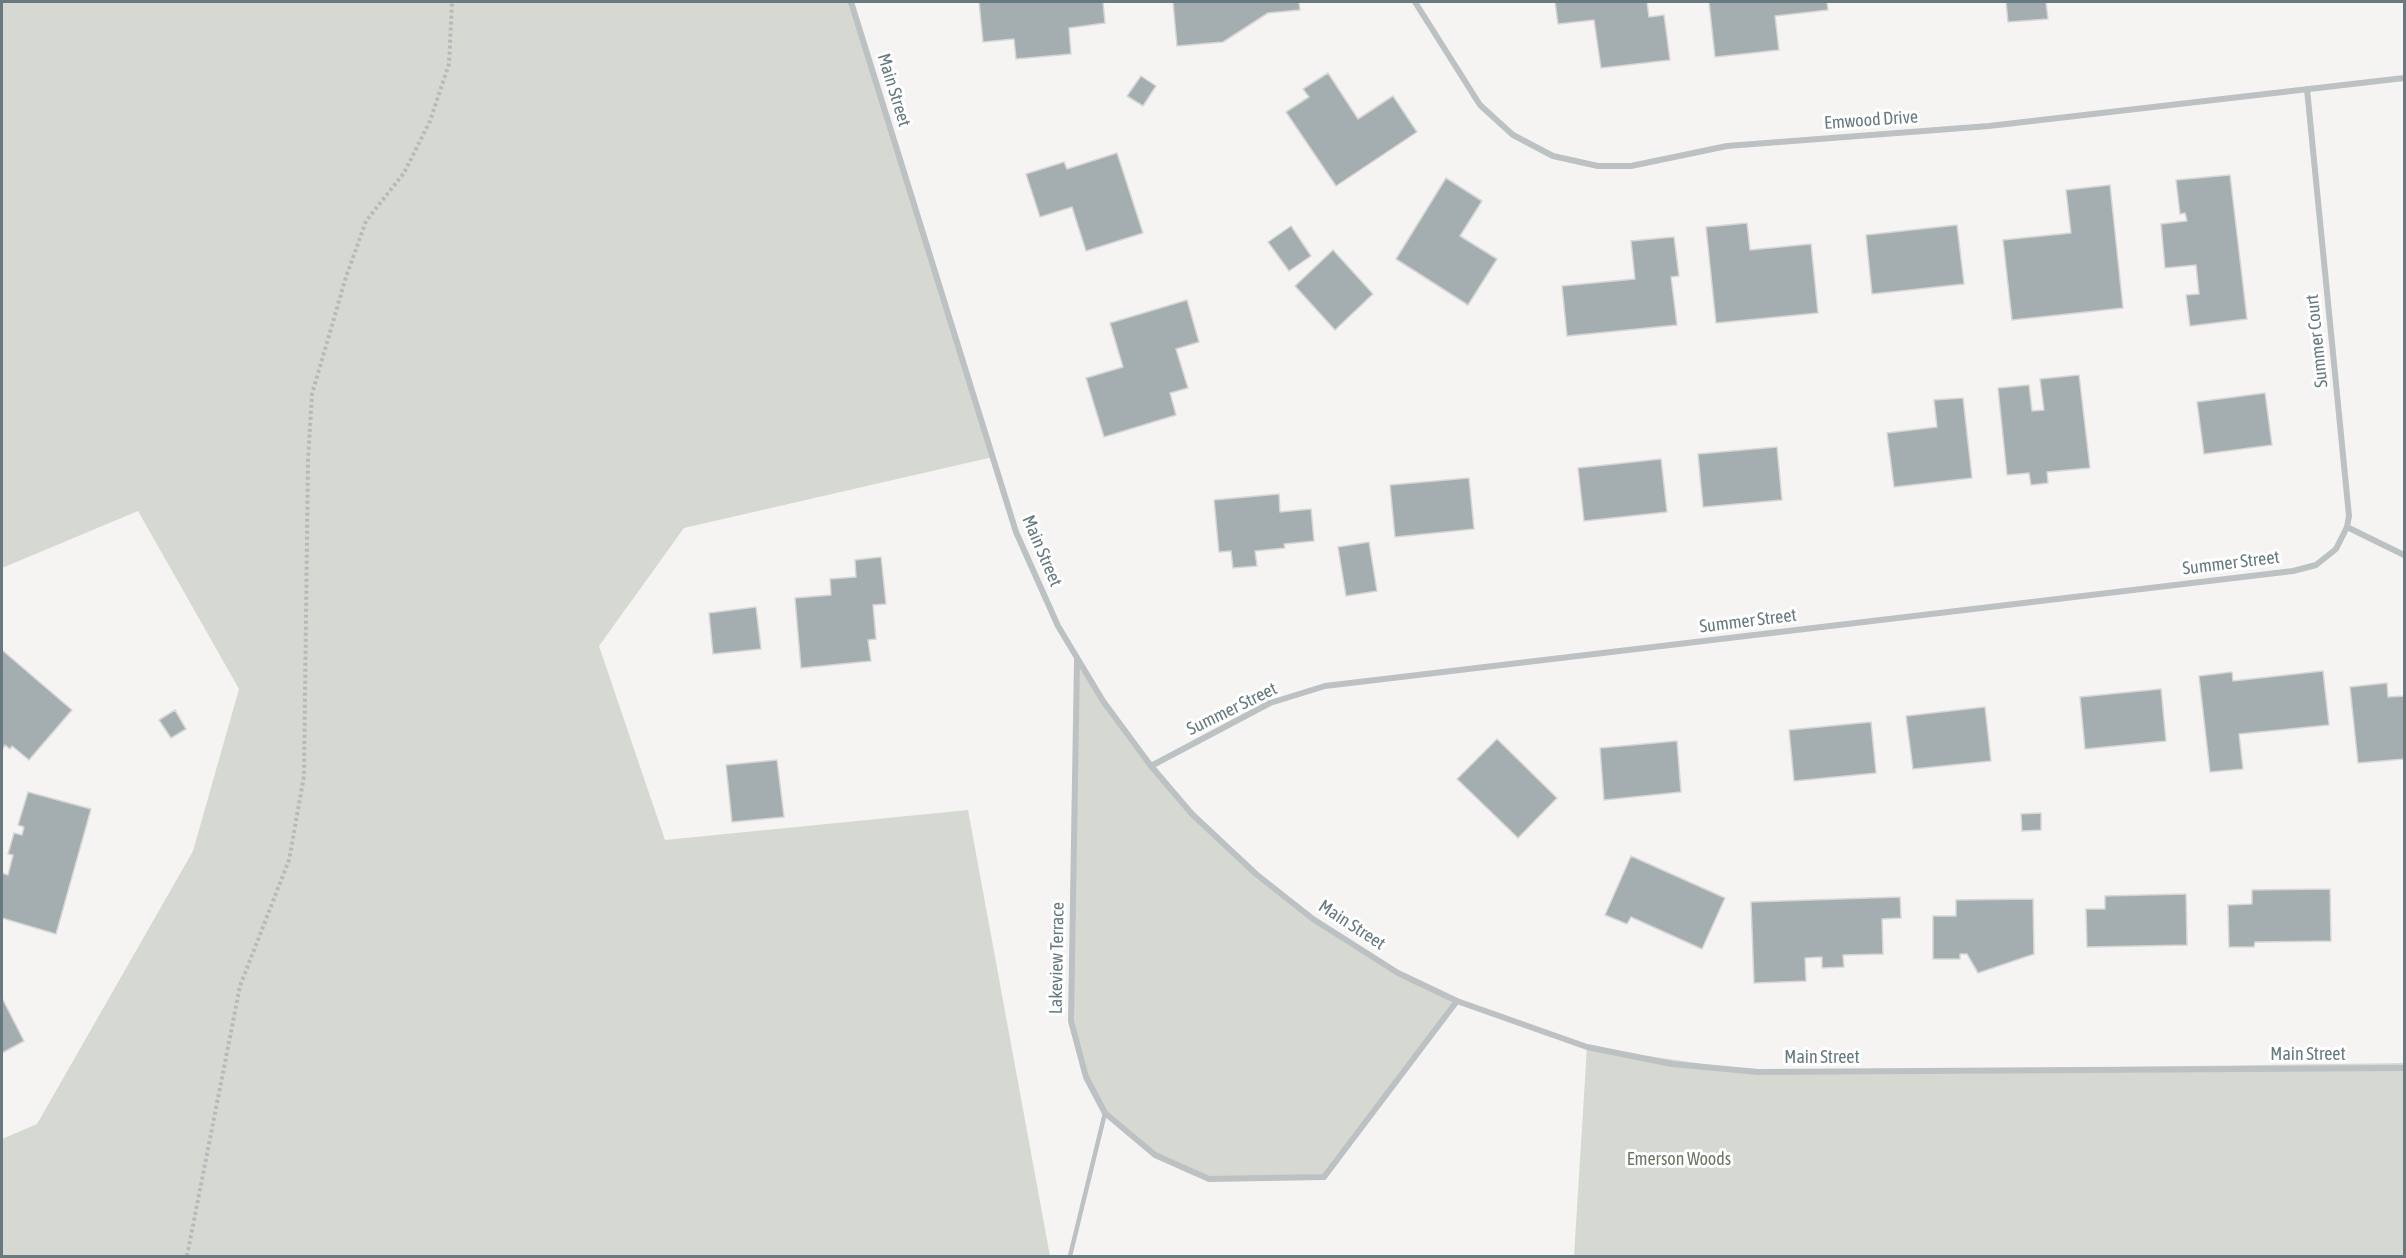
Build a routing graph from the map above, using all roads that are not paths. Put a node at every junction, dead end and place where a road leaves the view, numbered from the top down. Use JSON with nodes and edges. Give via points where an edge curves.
{"nodes":[{"id":1,"x":851,"y":2,"type":"edge"},
{"id":2,"x":1415,"y":2,"type":"edge"},
{"id":3,"x":2404,"y":78,"type":"edge"},
{"id":4,"x":2307,"y":89,"type":"junction"},
{"id":5,"x":2347,"y":527,"type":"junction"},
{"id":6,"x":2404,"y":555,"type":"edge"},
{"id":7,"x":1077,"y":659,"type":"junction"},
{"id":8,"x":1151,"y":766,"type":"junction"},
{"id":9,"x":1457,"y":1000,"type":"junction"},
{"id":10,"x":2404,"y":1068,"type":"edge"},
{"id":11,"x":1105,"y":1113,"type":"junction"},
{"id":12,"x":1070,"y":1257,"type":"edge"}],
"edges":[{"from":1,"to":7,"type":"street","name":"Main Street","via":[[1016,532]]},
{"from":2,"to":4,"type":"street","name":"Emwood Drive","via":[[1480,105],[1513,135],[1553,156],[1598,166],[1631,166],[1727,146],[1989,126]]},
{"from":3,"to":4,"type":"street","name":"Emwood Drive"},
{"from":4,"to":5,"type":"street","name":"Summer Court"},
{"from":5,"to":6,"type":"street"},
{"from":5,"to":8,"type":"street","name":"Summer Street","via":[[2336,549],[2316,565],[2293,571],[1325,686],[1270,703]]},
{"from":7,"to":8,"type":"street","name":"Main Street","via":[[1102,701]]},
{"from":7,"to":11,"type":"street","name":"Lakeview Terrace","via":[[1071,1021],[1086,1077]]},
{"from":8,"to":9,"type":"street","name":"Main Street","via":[[1192,814],[1256,874],[1313,919],[1398,973]]},
{"from":9,"to":10,"type":"street","name":"Main Street","via":[[1587,1047],[1672,1064],[1758,1072]]},
{"from":9,"to":11,"type":"street","name":"Lakeview Terrace","via":[[1324,1177],[1209,1179],[1155,1155]]},
{"from":11,"to":12,"type":"lane"}]}
